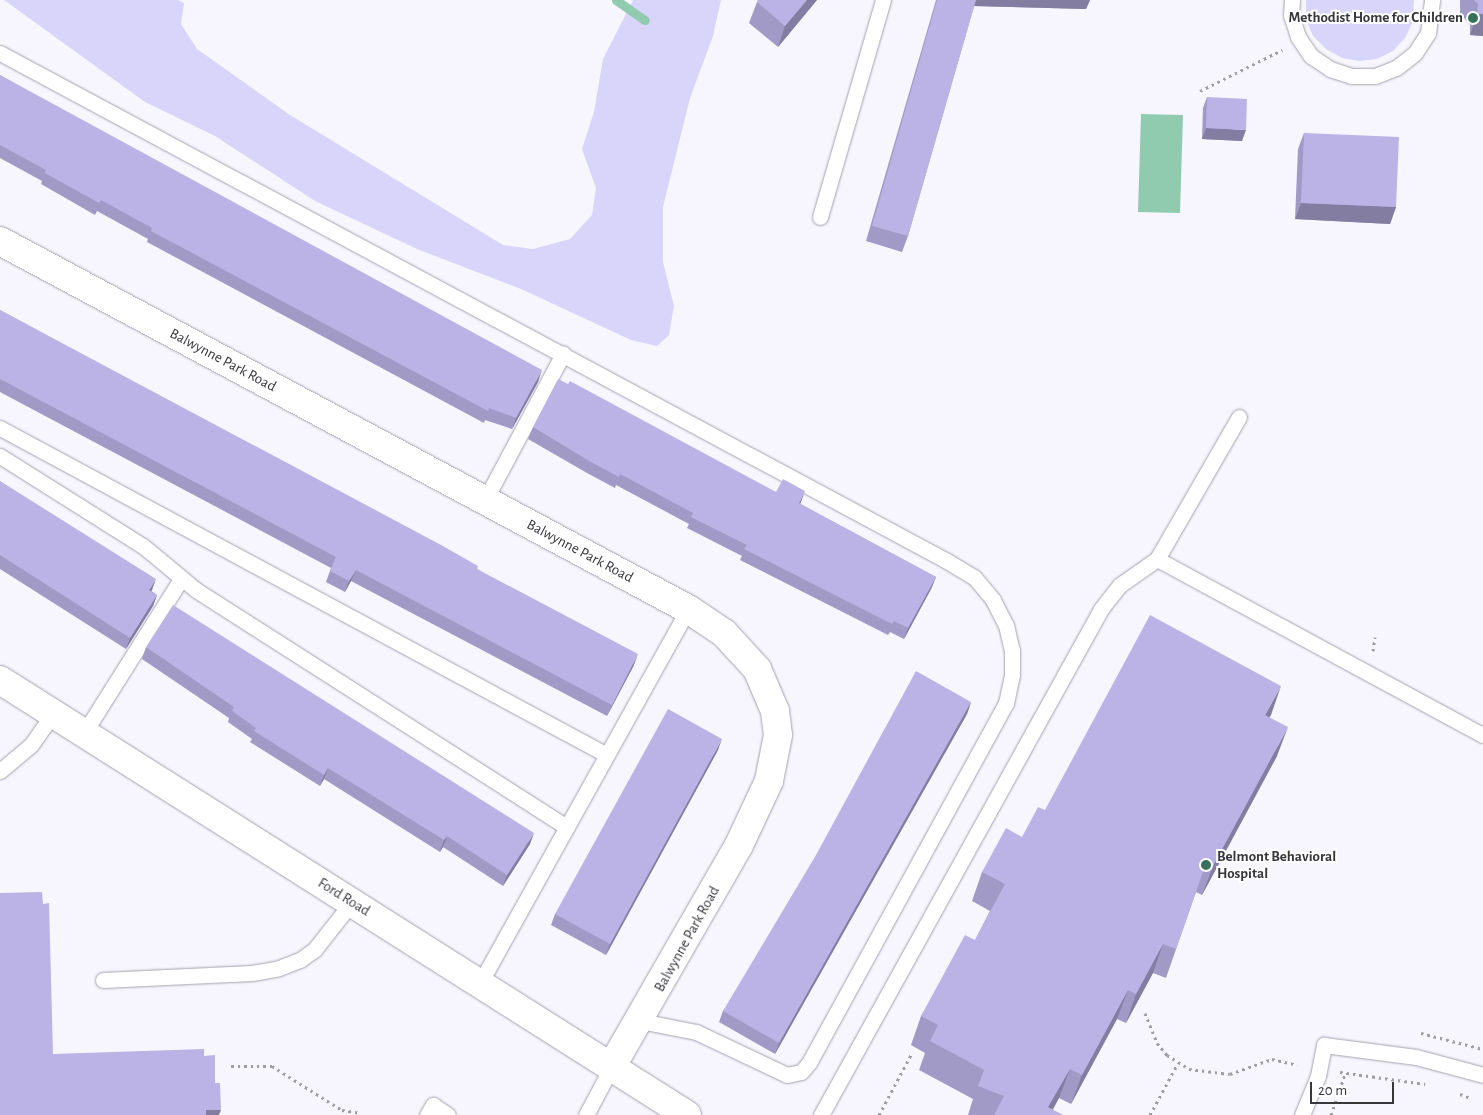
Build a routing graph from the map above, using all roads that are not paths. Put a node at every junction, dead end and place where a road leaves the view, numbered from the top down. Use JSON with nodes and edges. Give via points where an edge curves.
{"nodes":[{"id":1,"x":883,"y":0,"type":"edge"},
{"id":2,"x":1292,"y":0,"type":"edge"},
{"id":3,"x":1432,"y":0,"type":"edge"},
{"id":4,"x":0,"y":53,"type":"edge"},
{"id":5,"x":820,"y":217,"type":"dead end"},
{"id":6,"x":0,"y":241,"type":"edge"},
{"id":7,"x":563,"y":354,"type":"junction"},
{"id":8,"x":1239,"y":417,"type":"dead end"},
{"id":9,"x":0,"y":428,"type":"edge"},
{"id":10,"x":0,"y":456,"type":"edge"},
{"id":11,"x":485,"y":500,"type":"junction"},
{"id":12,"x":1157,"y":559,"type":"junction"},
{"id":13,"x":181,"y":579,"type":"junction"},
{"id":14,"x":688,"y":609,"type":"junction"},
{"id":15,"x":0,"y":680,"type":"edge"},
{"id":16,"x":53,"y":714,"type":"junction"},
{"id":17,"x":84,"y":733,"type":"junction"},
{"id":18,"x":1483,"y":735,"type":"edge"},
{"id":19,"x":607,"y":755,"type":"junction"},
{"id":20,"x":0,"y":771,"type":"edge"},
{"id":21,"x":567,"y":827,"type":"junction"},
{"id":22,"x":352,"y":902,"type":"junction"},
{"id":23,"x":103,"y":980,"type":"dead end"},
{"id":24,"x":480,"y":983,"type":"junction"},
{"id":25,"x":641,"y":1021,"type":"junction"},
{"id":26,"x":612,"y":1066,"type":"junction"},
{"id":27,"x":1483,"y":1075,"type":"edge"},
{"id":28,"x":427,"y":1115,"type":"edge"},
{"id":29,"x":448,"y":1115,"type":"edge"},
{"id":30,"x":586,"y":1115,"type":"edge"},
{"id":31,"x":687,"y":1115,"type":"edge"},
{"id":32,"x":821,"y":1115,"type":"edge"},
{"id":33,"x":1302,"y":1115,"type":"edge"}],
"edges":[{"from":1,"to":5,"type":"lane"},
{"from":2,"to":3,"type":"lane","via":[[1291,15],[1311,56],[1330,69],[1352,76],[1375,76],[1396,68],[1415,53],[1428,33]]},
{"from":4,"to":7,"type":"lane"},
{"from":6,"to":11,"type":"street","name":"Balwynne Park Road"},
{"from":7,"to":11,"type":"lane"},
{"from":7,"to":25,"type":"lane","via":[[974,578],[994,600],[1006,624],[1012,650],[1012,675],[1006,703],[992,732],[809,1064],[800,1072],[787,1075],[696,1032]]},
{"from":8,"to":12,"type":"lane"},
{"from":9,"to":19,"type":"lane"},
{"from":10,"to":13,"type":"lane","via":[[143,546]]},
{"from":11,"to":14,"type":"street","name":"Balwynne Park Road"},
{"from":12,"to":18,"type":"lane"},
{"from":12,"to":32,"type":"lane","via":[[1120,585],[1101,609]]},
{"from":13,"to":17,"type":"lane"},
{"from":13,"to":21,"type":"lane"},
{"from":14,"to":19,"type":"lane"},
{"from":14,"to":25,"type":"street","name":"Balwynne Park Road","via":[[724,634],[757,669],[774,711],[778,736],[776,757],[757,810]]},
{"from":15,"to":16,"type":"street","name":"Ford Road"},
{"from":16,"to":17,"type":"street","name":"Ford Road"},
{"from":16,"to":20,"type":"lane","via":[[31,745]]},
{"from":17,"to":22,"type":"street","name":"Ford Road"},
{"from":19,"to":21,"type":"lane"},
{"from":21,"to":24,"type":"lane"},
{"from":22,"to":23,"type":"lane","via":[[315,948],[300,960],[279,968],[252,973]]},
{"from":22,"to":24,"type":"street","name":"Ford Road"},
{"from":24,"to":26,"type":"street","name":"Ford Road"},
{"from":25,"to":26,"type":"street","name":"Balwynne Park Road"},
{"from":26,"to":30,"type":"lane"},
{"from":26,"to":31,"type":"street","name":"Ford Road"},
{"from":27,"to":33,"type":"lane","via":[[1416,1057],[1324,1045],[1316,1084]]},
{"from":28,"to":29,"type":"lane","via":[[433,1105]]}]}
